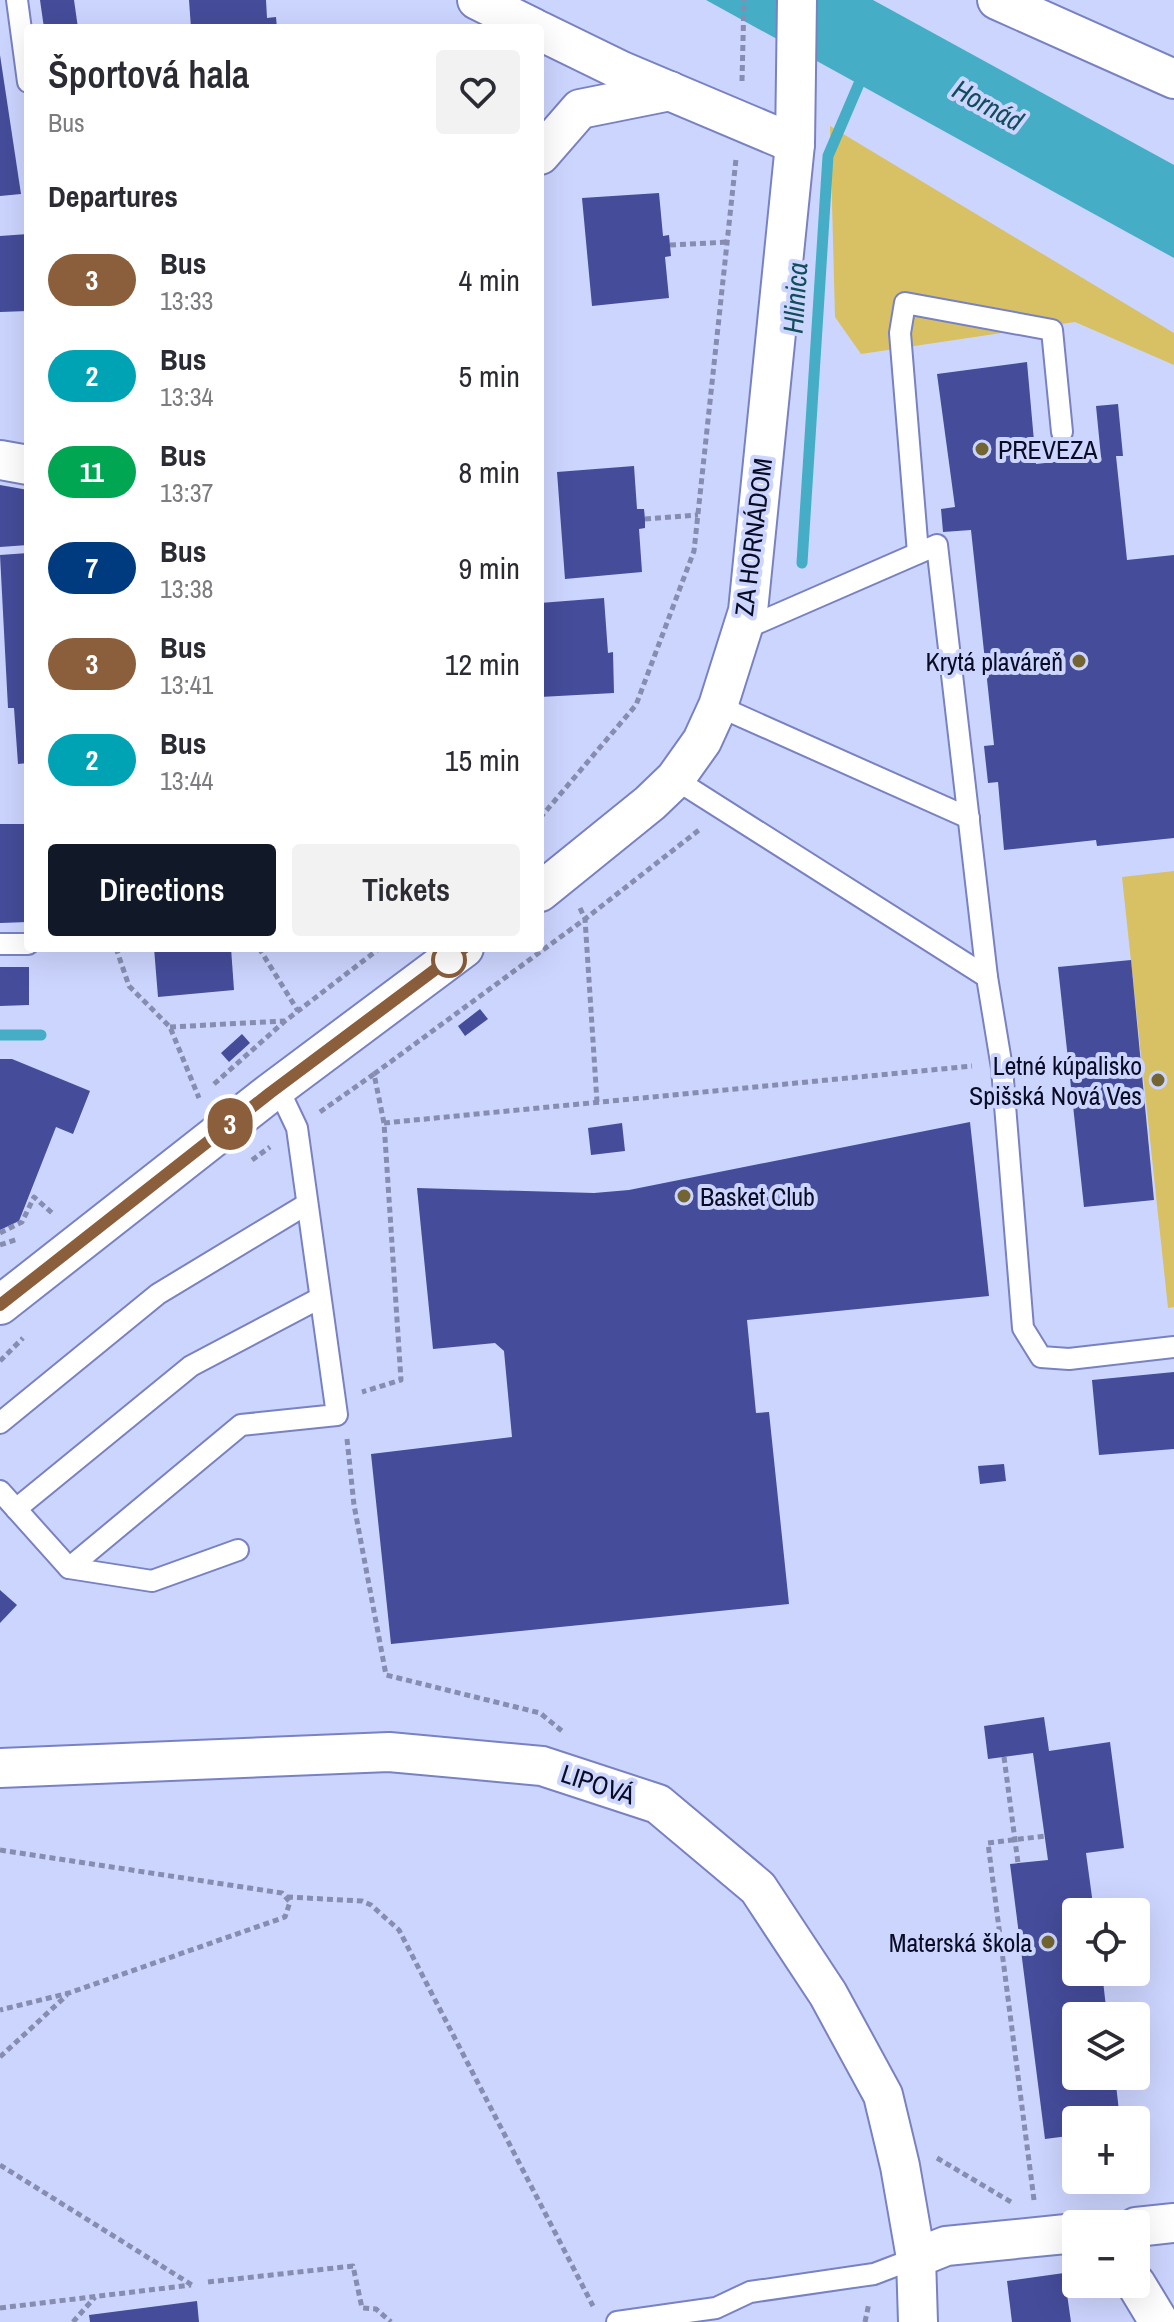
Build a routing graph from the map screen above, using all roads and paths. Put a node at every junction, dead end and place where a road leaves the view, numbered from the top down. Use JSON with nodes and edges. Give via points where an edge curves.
{"nodes":[{"id":1,"x":17,"y":0,"type":"edge"},
{"id":2,"x":477,"y":0,"type":"edge"},
{"id":3,"x":744,"y":0,"type":"edge"},
{"id":4,"x":797,"y":0,"type":"edge"},
{"id":5,"x":997,"y":0,"type":"edge"},
{"id":6,"x":526,"y":24,"type":"edge"},
{"id":7,"x":544,"y":33,"type":"edge"},
{"id":8,"x":24,"y":52,"type":"edge"},
{"id":9,"x":1174,"y":79,"type":"edge"},
{"id":10,"x":670,"y":91,"type":"junction"},
{"id":11,"x":740,"y":120,"type":"junction"},
{"id":12,"x":795,"y":144,"type":"junction"},
{"id":13,"x":544,"y":150,"type":"edge"},
{"id":14,"x":728,"y":242,"type":"junction"},
{"id":15,"x":670,"y":245,"type":"dead end"},
{"id":16,"x":1062,"y":432,"type":"dead end"},
{"id":17,"x":0,"y":460,"type":"edge"},
{"id":18,"x":24,"y":464,"type":"edge"},
{"id":19,"x":698,"y":515,"type":"junction"},
{"id":20,"x":645,"y":519,"type":"dead end"},
{"id":21,"x":918,"y":553,"type":"junction"},
{"id":22,"x":742,"y":630,"type":"junction"},
{"id":23,"x":718,"y":706,"type":"junction"},
{"id":24,"x":675,"y":779,"type":"junction"},
{"id":25,"x":725,"y":810,"type":"junction"},
{"id":26,"x":544,"y":813,"type":"edge"},
{"id":27,"x":969,"y":818,"type":"junction"},
{"id":28,"x":552,"y":883,"type":"edge"},
{"id":29,"x":585,"y":919,"type":"junction"},
{"id":30,"x":0,"y":944,"type":"edge"},
{"id":31,"x":24,"y":944,"type":"edge"},
{"id":32,"x":544,"y":949,"type":"edge"},
{"id":33,"x":117,"y":952,"type":"edge"},
{"id":34,"x":261,"y":952,"type":"edge"},
{"id":35,"x":375,"y":952,"type":"edge"},
{"id":36,"x":459,"y":952,"type":"edge"},
{"id":37,"x":540,"y":952,"type":"edge"},
{"id":38,"x":987,"y":977,"type":"junction"},
{"id":39,"x":298,"y":1011,"type":"junction"},
{"id":40,"x":285,"y":1021,"type":"junction"},
{"id":41,"x":170,"y":1027,"type":"junction"},
{"id":42,"x":1002,"y":1063,"type":"junction"},
{"id":43,"x":374,"y":1074,"type":"dead end"},
{"id":44,"x":278,"y":1088,"type":"junction"},
{"id":45,"x":199,"y":1098,"type":"junction"},
{"id":46,"x":597,"y":1102,"type":"junction"},
{"id":47,"x":188,"y":1108,"type":"dead end"},
{"id":48,"x":384,"y":1123,"type":"dead end"},
{"id":49,"x":64,"y":1204,"type":"dead end"},
{"id":50,"x":307,"y":1204,"type":"junction"},
{"id":51,"x":0,"y":1233,"type":"edge"},
{"id":52,"x":320,"y":1298,"type":"junction"},
{"id":53,"x":0,"y":1305,"type":"edge"},
{"id":54,"x":1174,"y":1347,"type":"edge"},
{"id":55,"x":0,"y":1423,"type":"edge"},
{"id":56,"x":0,"y":1491,"type":"edge"},
{"id":57,"x":16,"y":1509,"type":"junction"},
{"id":58,"x":238,"y":1550,"type":"dead end"},
{"id":59,"x":69,"y":1568,"type":"junction"},
{"id":60,"x":370,"y":1588,"type":"dead end"},
{"id":61,"x":565,"y":1733,"type":"dead end"},
{"id":62,"x":1004,"y":1757,"type":"dead end"},
{"id":63,"x":0,"y":1768,"type":"edge"},
{"id":64,"x":1045,"y":1836,"type":"dead end"},
{"id":65,"x":1014,"y":1839,"type":"junction"},
{"id":66,"x":0,"y":1850,"type":"edge"},
{"id":67,"x":1018,"y":1863,"type":"dead end"},
{"id":68,"x":286,"y":1897,"type":"junction"},
{"id":69,"x":69,"y":1993,"type":"junction"},
{"id":70,"x":0,"y":2010,"type":"edge"},
{"id":71,"x":2,"y":2054,"type":"edge"},
{"id":72,"x":932,"y":2155,"type":"dead end"},
{"id":73,"x":0,"y":2165,"type":"edge"},
{"id":74,"x":1174,"y":2223,"type":"edge"},
{"id":75,"x":1150,"y":2226,"type":"edge"},
{"id":76,"x":1037,"y":2227,"type":"junction"},
{"id":77,"x":1062,"y":2231,"type":"edge"},
{"id":78,"x":916,"y":2258,"type":"junction"},
{"id":79,"x":208,"y":2282,"type":"dead end"},
{"id":80,"x":96,"y":2297,"type":"junction"},
{"id":81,"x":1144,"y":2298,"type":"edge"},
{"id":82,"x":594,"y":2308,"type":"dead end"},
{"id":83,"x":0,"y":2311,"type":"edge"},
{"id":84,"x":73,"y":2322,"type":"edge"},
{"id":85,"x":391,"y":2322,"type":"edge"},
{"id":86,"x":617,"y":2322,"type":"edge"},
{"id":87,"x":918,"y":2322,"type":"edge"},
{"id":88,"x":1159,"y":2322,"type":"edge"}],
"edges":[{"from":1,"to":8,"type":"lane"},
{"from":2,"to":6,"type":"street"},
{"from":3,"to":11,"type":"path"},
{"from":4,"to":12,"type":"street","name":"ZA HORNÁDOM"},
{"from":5,"to":9,"type":"street"},
{"from":7,"to":10,"type":"street"},
{"from":10,"to":11,"type":"street"},
{"from":10,"to":13,"type":"street","via":[[580,109]]},
{"from":11,"to":12,"type":"street"},
{"from":11,"to":14,"type":"path"},
{"from":12,"to":22,"type":"street","name":"ZA HORNÁDOM"},
{"from":14,"to":15,"type":"path"},
{"from":14,"to":19,"type":"path"},
{"from":16,"to":21,"type":"lane","via":[[1052,330],[905,303],[900,333]]},
{"from":17,"to":18,"type":"street"},
{"from":19,"to":20,"type":"path"},
{"from":19,"to":26,"type":"path","via":[[694,551],[636,705]]},
{"from":21,"to":22,"type":"lane"},
{"from":21,"to":27,"type":"lane","via":[[937,545]]},
{"from":22,"to":23,"type":"street","name":"ZA HORNÁDOM"},
{"from":23,"to":24,"type":"street","name":"ZA HORNÁDOM"},
{"from":23,"to":27,"type":"lane"},
{"from":24,"to":25,"type":"lane"},
{"from":24,"to":28,"type":"street","name":"ZA HORNÁDOM"},
{"from":25,"to":29,"type":"path"},
{"from":25,"to":38,"type":"lane"},
{"from":27,"to":38,"type":"lane"},
{"from":28,"to":29,"type":"path"},
{"from":29,"to":32,"type":"path"},
{"from":29,"to":46,"type":"path"},
{"from":30,"to":31,"type":"lane"},
{"from":33,"to":41,"type":"path","via":[[129,986]]},
{"from":34,"to":39,"type":"path"},
{"from":35,"to":39,"type":"path"},
{"from":36,"to":44,"type":"street"},
{"from":37,"to":43,"type":"path"},
{"from":38,"to":42,"type":"lane"},
{"from":39,"to":40,"type":"path"},
{"from":40,"to":41,"type":"path"},
{"from":40,"to":45,"type":"path"},
{"from":41,"to":45,"type":"path"},
{"from":42,"to":46,"type":"path"},
{"from":42,"to":54,"type":"lane","via":[[1023,1328],[1041,1357],[1069,1359]]},
{"from":44,"to":50,"type":"lane","via":[[297,1128]]},
{"from":44,"to":53,"type":"street"},
{"from":45,"to":47,"type":"path"},
{"from":46,"to":48,"type":"path"},
{"from":49,"to":51,"type":"path","via":[[52,1213],[34,1197],[22,1222]]},
{"from":50,"to":52,"type":"lane"},
{"from":50,"to":55,"type":"lane","via":[[158,1294]]},
{"from":52,"to":57,"type":"lane","via":[[191,1366]]},
{"from":52,"to":59,"type":"lane","via":[[337,1415],[241,1425]]},
{"from":56,"to":57,"type":"lane"},
{"from":57,"to":59,"type":"lane"},
{"from":58,"to":59,"type":"lane","via":[[152,1581]]},
{"from":60,"to":61,"type":"path","via":[[386,1675],[540,1713]]},
{"from":62,"to":65,"type":"path"},
{"from":63,"to":78,"type":"street","name":"LIPOVÁ","via":[[389,1752],[542,1766],[658,1804],[758,1888],[828,1994],[883,2095]]},
{"from":64,"to":65,"type":"path"},
{"from":65,"to":67,"type":"path"},
{"from":65,"to":76,"type":"path","via":[[988,1843]]},
{"from":66,"to":68,"type":"path"},
{"from":68,"to":69,"type":"path","via":[[290,1902],[285,1917]]},
{"from":68,"to":82,"type":"path","via":[[362,1901],[399,1930]]},
{"from":69,"to":70,"type":"path"},
{"from":69,"to":71,"type":"path"},
{"from":72,"to":76,"type":"path"},
{"from":73,"to":80,"type":"path","via":[[192,2285]]},
{"from":74,"to":75,"type":"street"},
{"from":76,"to":77,"type":"street"},
{"from":76,"to":78,"type":"street","via":[[946,2246]]},
{"from":78,"to":86,"type":"lane","via":[[874,2274],[750,2292],[716,2308]]},
{"from":78,"to":87,"type":"street","name":"LIPOVÁ"},
{"from":79,"to":85,"type":"path","via":[[353,2266],[362,2308],[376,2309]]},
{"from":80,"to":83,"type":"path"},
{"from":80,"to":84,"type":"path"},
{"from":81,"to":88,"type":"street"}]}
